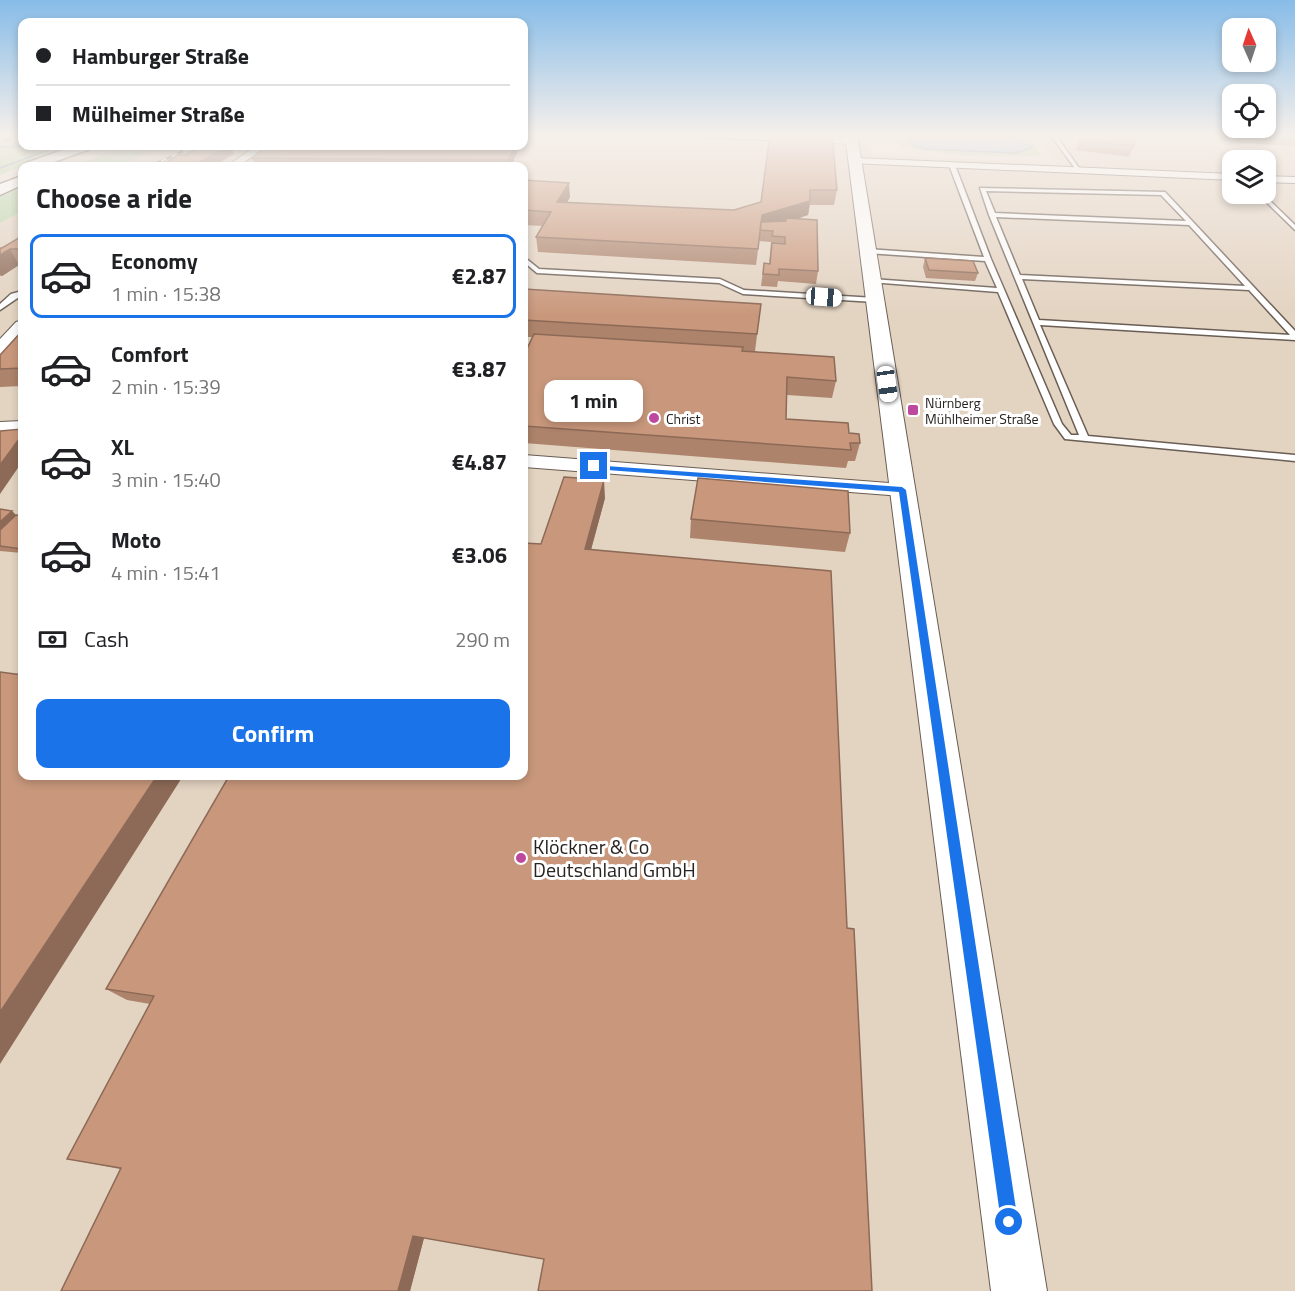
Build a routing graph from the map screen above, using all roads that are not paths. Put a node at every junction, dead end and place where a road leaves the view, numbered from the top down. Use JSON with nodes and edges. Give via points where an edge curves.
{"nodes":[{"id":1,"x":859,"y":194,"type":"edge"},
{"id":2,"x":963,"y":194,"type":"edge"},
{"id":3,"x":984,"y":194,"type":"edge"},
{"id":4,"x":1165,"y":194,"type":"edge"},
{"id":5,"x":1270,"y":204,"type":"edge"},
{"id":6,"x":992,"y":214,"type":"junction"},
{"id":7,"x":1191,"y":223,"type":"junction"},
{"id":8,"x":1295,"y":228,"type":"edge"},
{"id":9,"x":867,"y":251,"type":"junction"},
{"id":10,"x":987,"y":259,"type":"junction"},
{"id":11,"x":528,"y":263,"type":"edge"},
{"id":12,"x":1018,"y":277,"type":"junction"},
{"id":13,"x":872,"y":281,"type":"junction"},
{"id":14,"x":1251,"y":288,"type":"junction"},
{"id":15,"x":1001,"y":290,"type":"junction"},
{"id":16,"x":18,"y":294,"type":"edge"},
{"id":17,"x":875,"y":300,"type":"junction"},
{"id":18,"x":0,"y":308,"type":"edge"},
{"id":19,"x":1036,"y":322,"type":"junction"},
{"id":20,"x":18,"y":330,"type":"edge"},
{"id":21,"x":1295,"y":337,"type":"edge"},
{"id":22,"x":0,"y":349,"type":"edge"},
{"id":23,"x":18,"y":427,"type":"edge"},
{"id":24,"x":0,"y":428,"type":"edge"},
{"id":25,"x":1085,"y":439,"type":"junction"},
{"id":26,"x":1295,"y":458,"type":"edge"},
{"id":27,"x":528,"y":461,"type":"edge"},
{"id":28,"x":902,"y":490,"type":"junction"},
{"id":29,"x":1019,"y":1291,"type":"edge"}],
"edges":[{"from":1,"to":9,"type":"street"},
{"from":2,"to":10,"type":"lane"},
{"from":3,"to":6,"type":"lane"},
{"from":4,"to":7,"type":"lane"},
{"from":5,"to":8,"type":"lane"},
{"from":6,"to":7,"type":"lane"},
{"from":6,"to":12,"type":"lane"},
{"from":7,"to":14,"type":"lane"},
{"from":9,"to":10,"type":"lane"},
{"from":9,"to":13,"type":"street"},
{"from":10,"to":15,"type":"lane"},
{"from":11,"to":17,"type":"lane","via":[[537,271],[720,281],[743,292]]},
{"from":12,"to":14,"type":"lane"},
{"from":12,"to":19,"type":"lane"},
{"from":13,"to":15,"type":"lane"},
{"from":13,"to":17,"type":"street"},
{"from":14,"to":21,"type":"lane"},
{"from":15,"to":25,"type":"lane","via":[[1058,424],[1068,437]]},
{"from":16,"to":18,"type":"lane"},
{"from":17,"to":28,"type":"street"},
{"from":19,"to":21,"type":"lane"},
{"from":19,"to":25,"type":"lane"},
{"from":20,"to":22,"type":"street"},
{"from":23,"to":24,"type":"street"},
{"from":25,"to":26,"type":"lane"},
{"from":27,"to":28,"type":"street"},
{"from":28,"to":29,"type":"street"}]}
